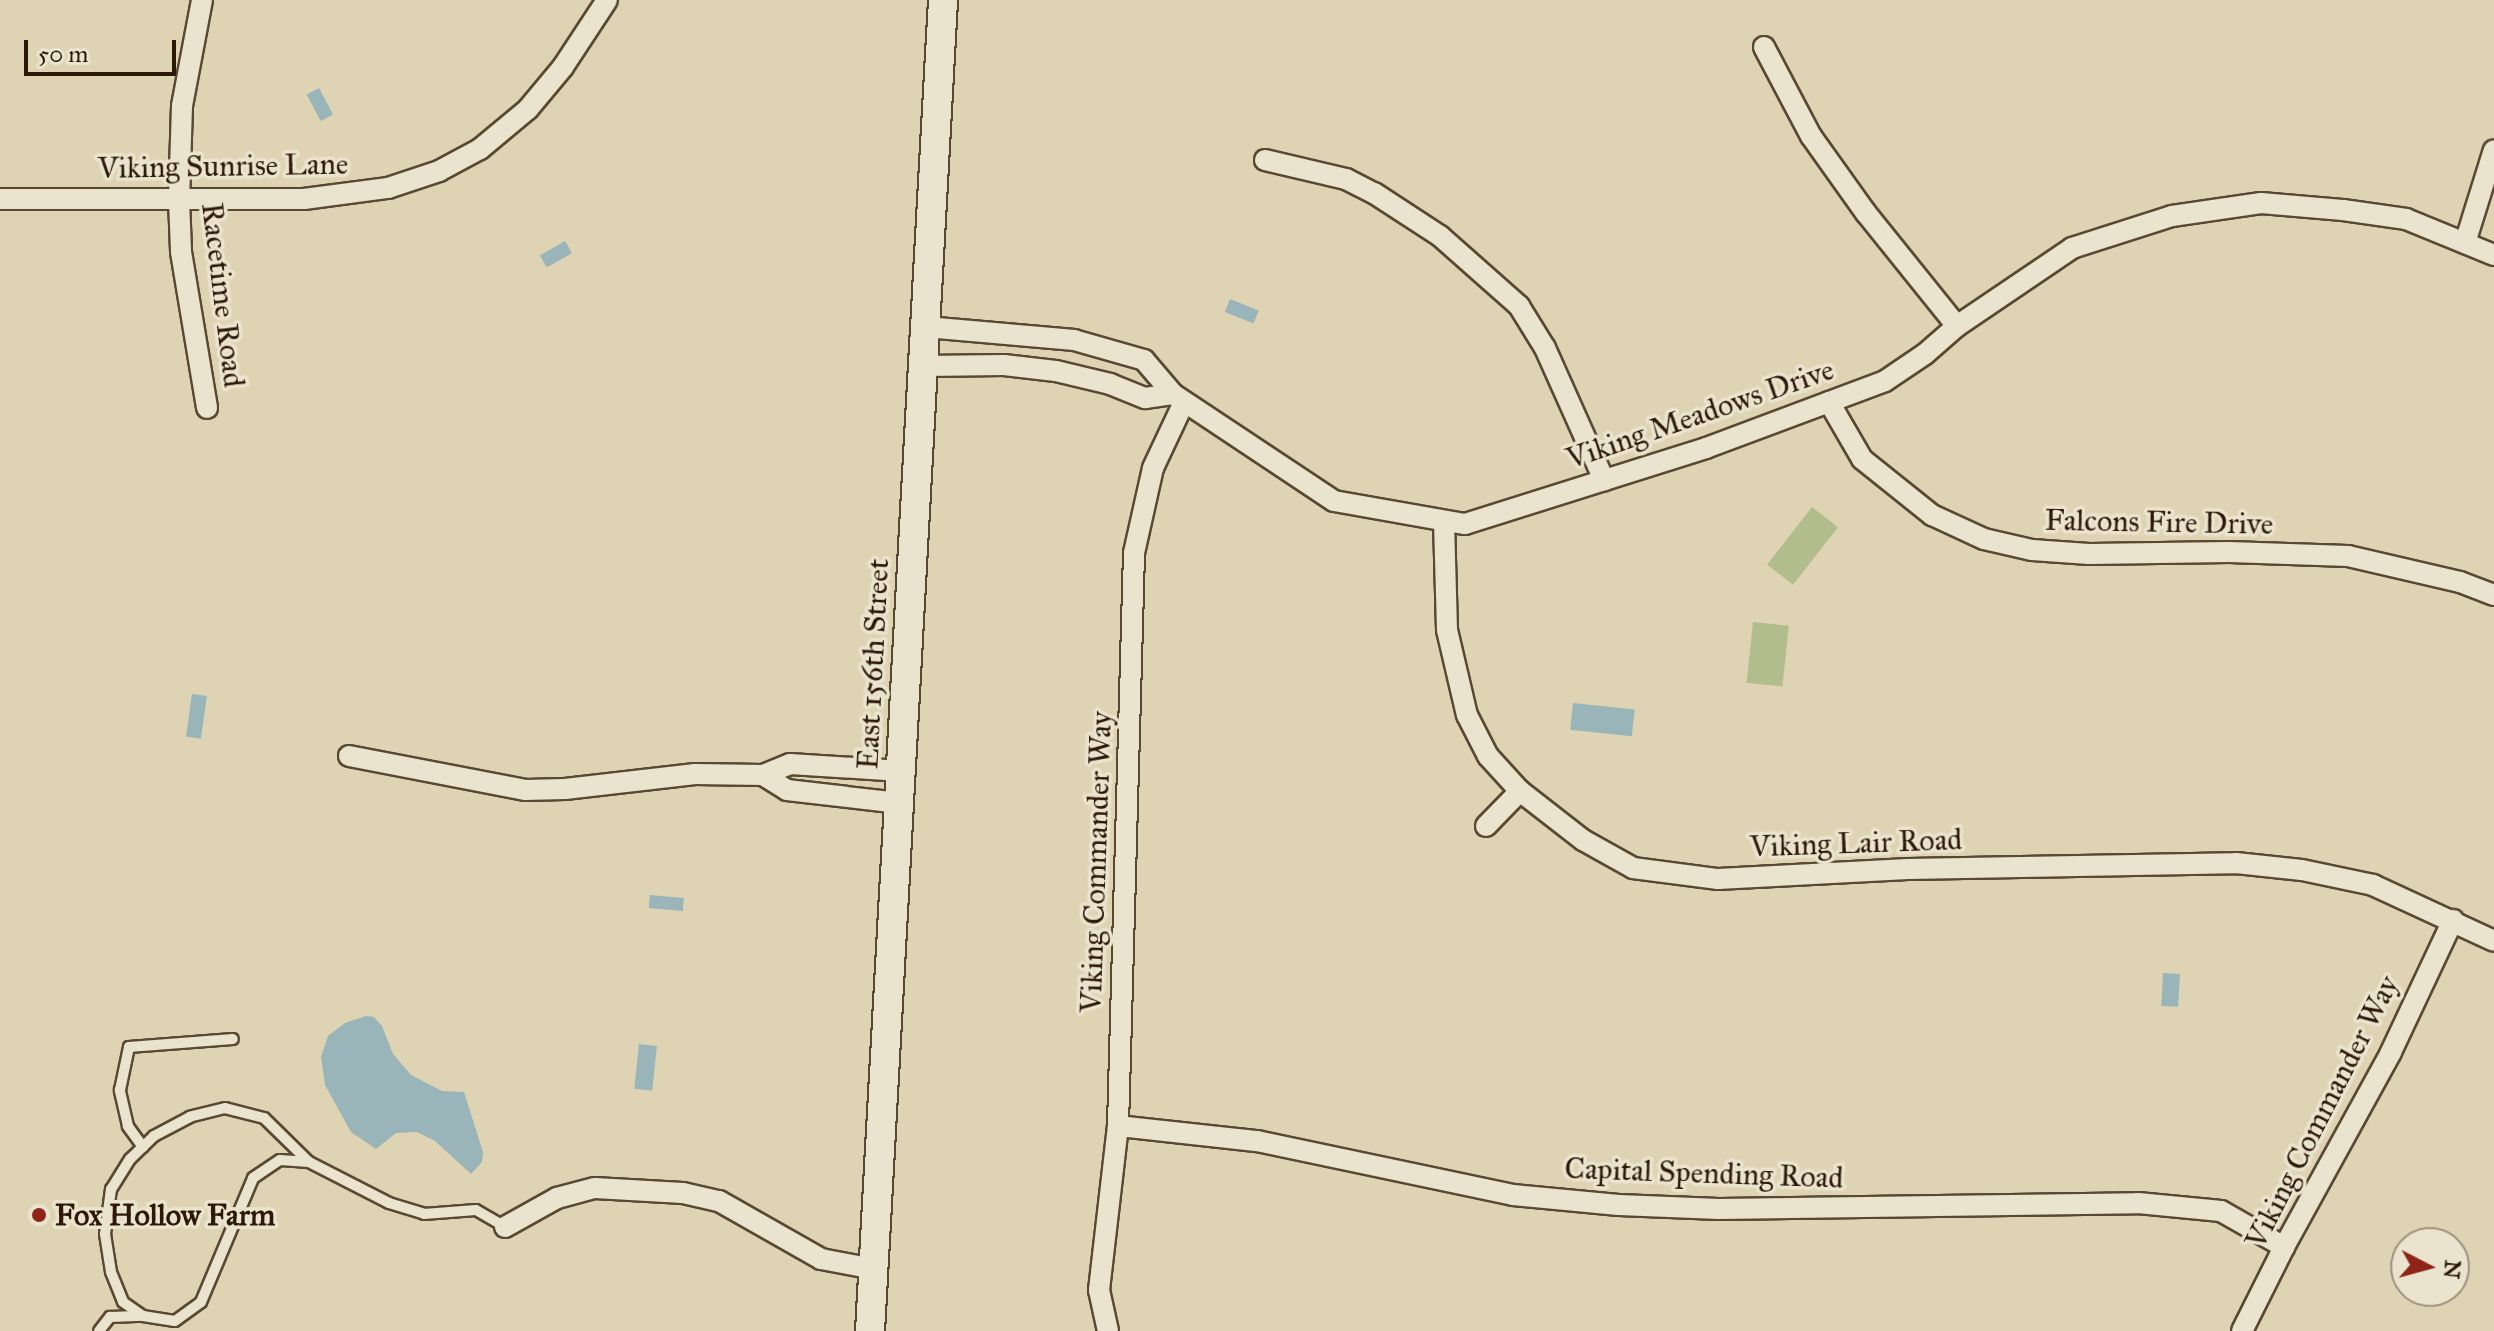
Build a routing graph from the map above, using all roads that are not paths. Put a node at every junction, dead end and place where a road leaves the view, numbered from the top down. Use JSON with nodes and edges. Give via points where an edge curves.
{"nodes":[{"id":1,"x":202,"y":0,"type":"edge"},
{"id":2,"x":607,"y":0,"type":"edge"},
{"id":3,"x":943,"y":0,"type":"edge"},
{"id":4,"x":1764,"y":47,"type":"dead end"},
{"id":5,"x":2494,"y":150,"type":"edge"},
{"id":6,"x":1265,"y":160,"type":"dead end"},
{"id":7,"x":0,"y":199,"type":"edge"},
{"id":8,"x":179,"y":199,"type":"junction"},
{"id":9,"x":2465,"y":243,"type":"junction"},
{"id":10,"x":2494,"y":255,"type":"edge"},
{"id":11,"x":1957,"y":326,"type":"junction"},
{"id":12,"x":926,"y":327,"type":"junction"},
{"id":13,"x":924,"y":366,"type":"junction"},
{"id":14,"x":1179,"y":398,"type":"junction"},
{"id":15,"x":1829,"y":402,"type":"junction"},
{"id":16,"x":207,"y":408,"type":"dead end"},
{"id":17,"x":1604,"y":480,"type":"junction"},
{"id":18,"x":1444,"y":522,"type":"junction"},
{"id":19,"x":2494,"y":595,"type":"edge"},
{"id":20,"x":349,"y":756,"type":"dead end"},
{"id":21,"x":901,"y":771,"type":"junction"},
{"id":22,"x":763,"y":775,"type":"junction"},
{"id":23,"x":1520,"y":791,"type":"junction"},
{"id":24,"x":899,"y":803,"type":"junction"},
{"id":25,"x":1486,"y":826,"type":"dead end"},
{"id":26,"x":2453,"y":920,"type":"junction"},
{"id":27,"x":2494,"y":941,"type":"edge"},
{"id":28,"x":233,"y":1039,"type":"dead end"},
{"id":29,"x":1118,"y":1126,"type":"junction"},
{"id":30,"x":143,"y":1147,"type":"junction"},
{"id":31,"x":309,"y":1162,"type":"junction"},
{"id":32,"x":505,"y":1227,"type":"joint"},
{"id":33,"x":2284,"y":1247,"type":"junction"},
{"id":34,"x":874,"y":1269,"type":"junction"},
{"id":35,"x":143,"y":1316,"type":"junction"},
{"id":36,"x":99,"y":1331,"type":"edge"},
{"id":37,"x":870,"y":1331,"type":"edge"},
{"id":38,"x":1108,"y":1331,"type":"edge"},
{"id":39,"x":2242,"y":1331,"type":"edge"}],
"edges":[{"from":1,"to":8,"type":"street","name":"Racetime Road","via":[[182,106]]},
{"from":2,"to":8,"type":"street","name":"Viking Sunrise Lane","via":[[528,109],[480,149],[439,171],[388,188],[331,198]]},
{"from":3,"to":12,"type":"street","name":"East 156th Street"},
{"from":4,"to":11,"type":"street","via":[[1811,136]]},
{"from":5,"to":9,"type":"street"},
{"from":6,"to":17,"type":"street","via":[[1346,179],[1374,193],[1440,236],[1519,306],[1545,348]]},
{"from":7,"to":8,"type":"street","name":"Viking Sunrise Lane"},
{"from":8,"to":16,"type":"street","name":"Racetime Road","via":[[181,252]]},
{"from":9,"to":10,"type":"street","name":"Viking Meadows Drive"},
{"from":9,"to":11,"type":"street","name":"Viking Meadows Drive","via":[[2406,219],[2343,210],[2261,203],[2172,216],[2072,248]]},
{"from":11,"to":15,"type":"street","name":"Viking Meadows Drive","via":[[1885,381]]},
{"from":12,"to":13,"type":"street","name":"East 156th Street"},
{"from":12,"to":14,"type":"street","name":"Viking Meadows Drive","via":[[1074,340],[1144,360]]},
{"from":13,"to":14,"type":"street","via":[[1004,365],[1056,371],[1145,398]]},
{"from":13,"to":21,"type":"street","name":"East 156th Street"},
{"from":14,"to":18,"type":"street","name":"Viking Meadows Drive","via":[[1334,501]]},
{"from":14,"to":29,"type":"street","name":"Viking Commander Way","via":[[1153,468],[1134,553]]},
{"from":15,"to":17,"type":"street","name":"Viking Meadows Drive"},
{"from":15,"to":19,"type":"street","name":"Falcons Fire Drive","via":[[1862,459],[1932,515],[1984,539],[2032,550],[2089,554],[2348,556]]},
{"from":17,"to":18,"type":"street","name":"Viking Meadows Drive","via":[[1465,524]]},
{"from":18,"to":23,"type":"street","name":"Viking Lair Road","via":[[1447,630],[1467,715],[1488,756]]},
{"from":20,"to":22,"type":"street","via":[[525,790],[695,774]]},
{"from":21,"to":22,"type":"street","via":[[790,764]]},
{"from":21,"to":24,"type":"street","name":"East 156th Street"},
{"from":22,"to":24,"type":"street","via":[[787,790]]},
{"from":23,"to":25,"type":"street"},
{"from":23,"to":26,"type":"street","name":"Viking Lair Road","via":[[1583,840],[1633,868],[1718,879],[1908,869],[2236,863],[2373,885]]},
{"from":24,"to":34,"type":"street","name":"East 156th Street"},
{"from":26,"to":27,"type":"street","name":"Viking Lair Road"},
{"from":26,"to":33,"type":"street","name":"Viking Commander Way","via":[[2391,1052]]},
{"from":28,"to":30,"type":"lane","via":[[129,1047],[120,1090],[128,1126]]},
{"from":29,"to":33,"type":"street","name":"Capital Spending Road","via":[[1257,1141],[1513,1195],[1619,1205],[1719,1209],[2138,1203],[2221,1211]]},
{"from":29,"to":38,"type":"street","name":"Viking Commander Way","via":[[1099,1290]]},
{"from":30,"to":31,"type":"lane","via":[[190,1117],[225,1108],[264,1118]]},
{"from":30,"to":35,"type":"lane","via":[[111,1189],[105,1234],[123,1302]]},
{"from":31,"to":32,"type":"lane","via":[[389,1203],[424,1214],[476,1210]]},
{"from":31,"to":35,"type":"lane","via":[[280,1160],[253,1178],[201,1302],[175,1321]]},
{"from":32,"to":34,"type":"street","via":[[557,1198],[595,1188],[669,1191],[719,1201],[821,1259]]},
{"from":33,"to":39,"type":"street","name":"Viking Commander Way"},
{"from":34,"to":37,"type":"street","name":"East 156th Street"},
{"from":35,"to":36,"type":"lane","via":[[110,1317]]}]}
